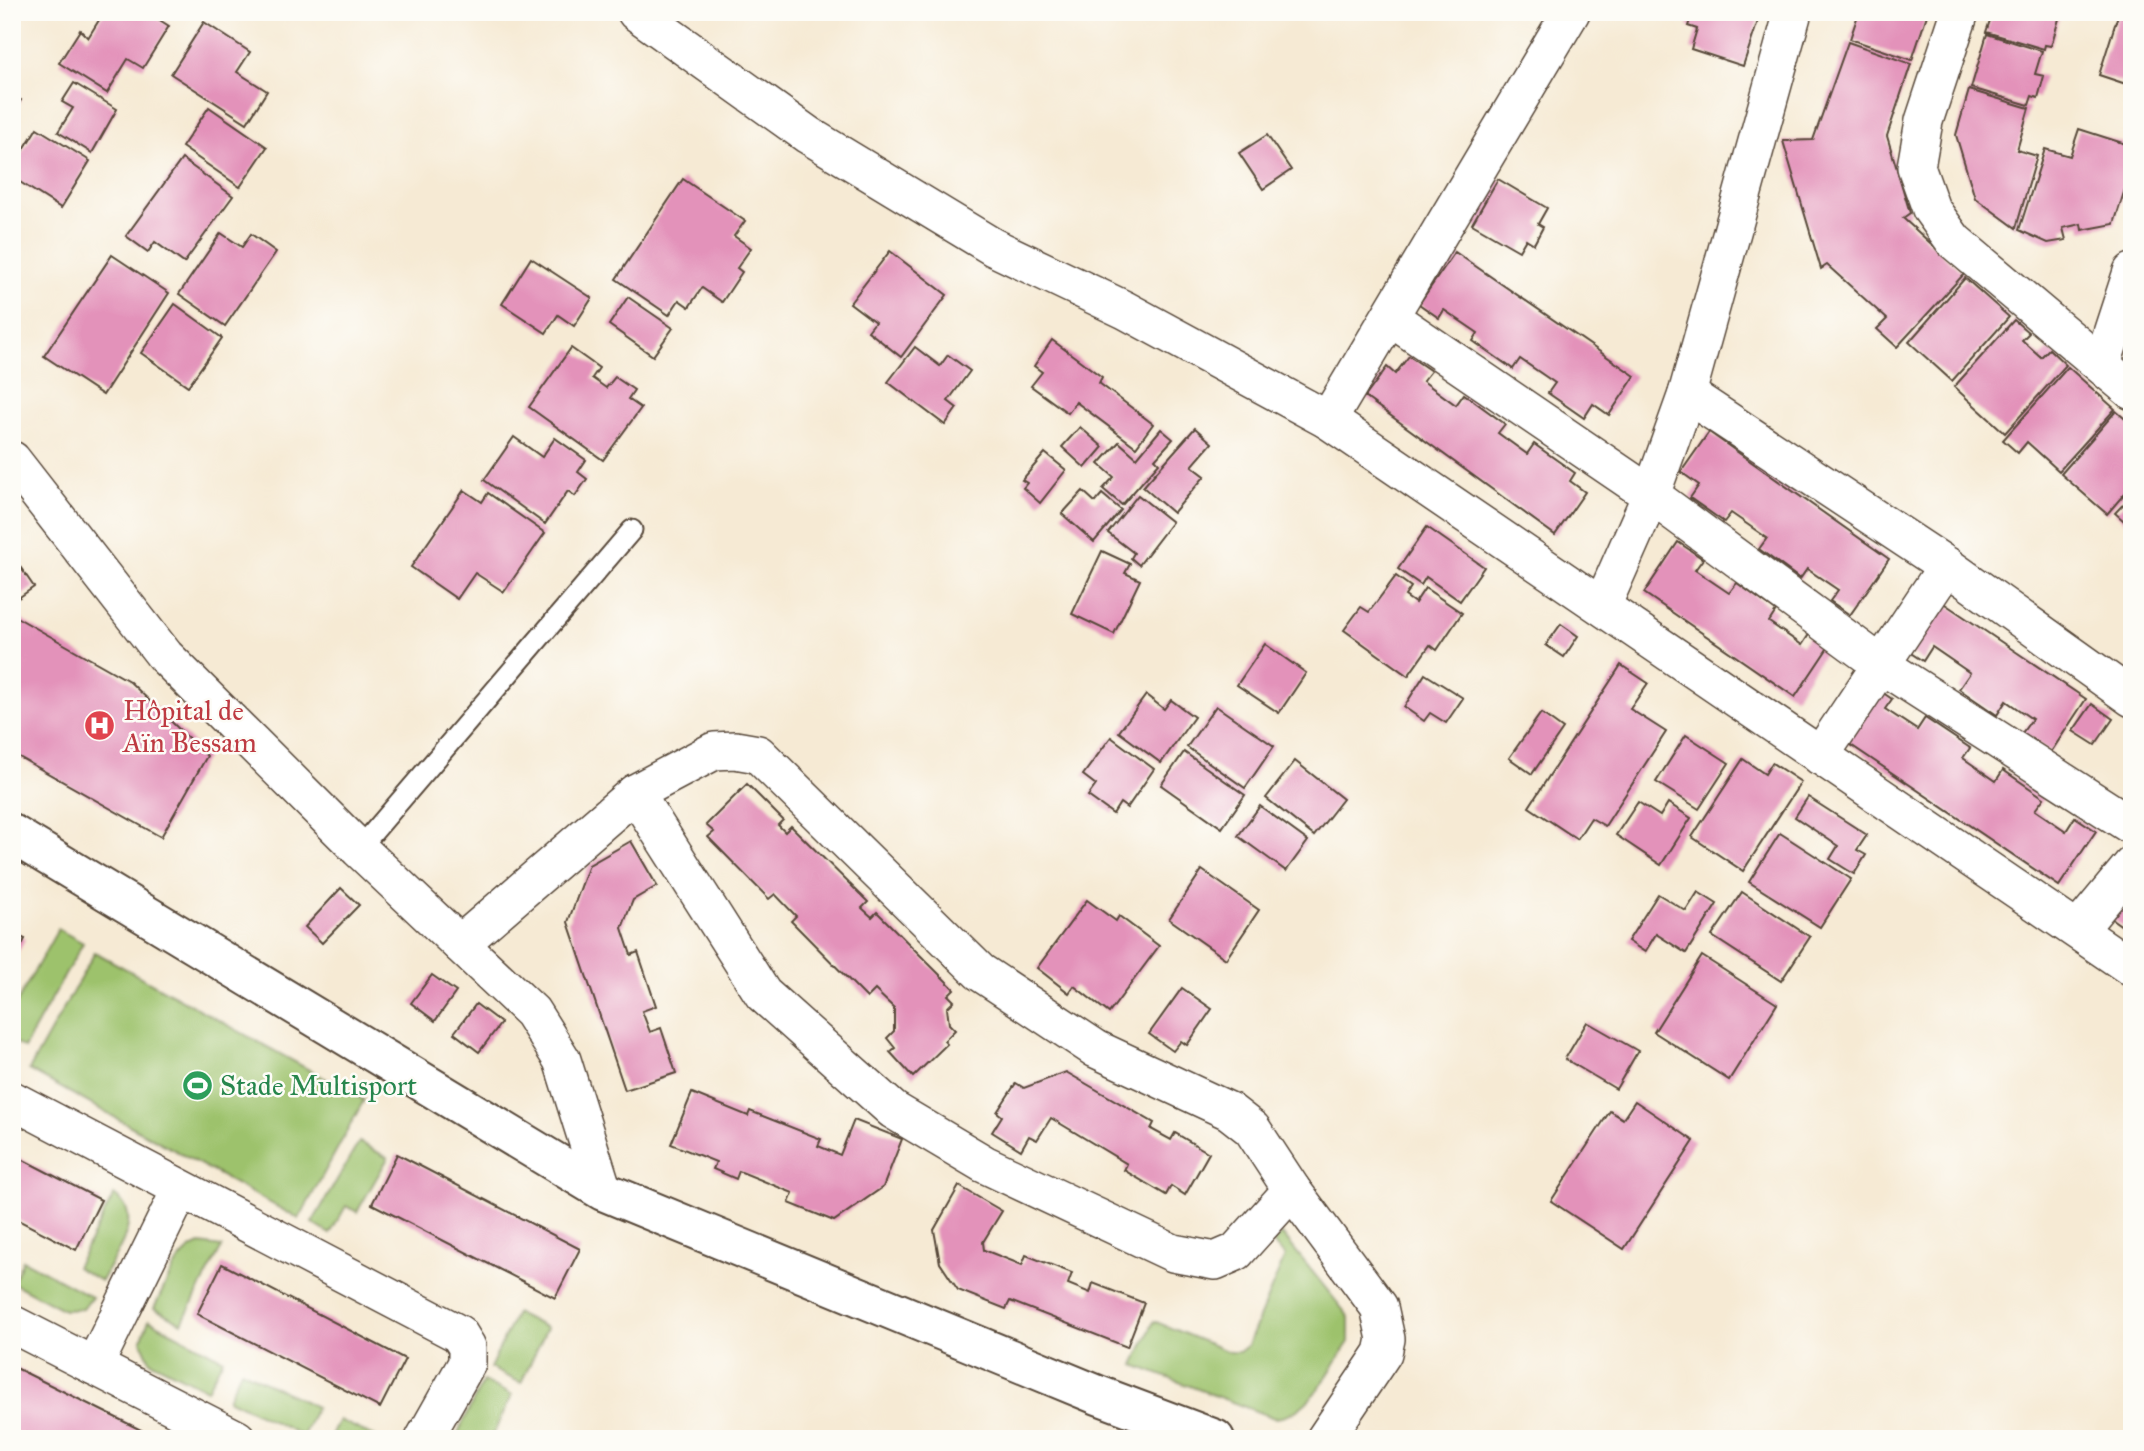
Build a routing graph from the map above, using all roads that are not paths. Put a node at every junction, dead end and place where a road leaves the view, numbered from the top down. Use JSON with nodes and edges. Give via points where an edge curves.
{"nodes":[{"id":1,"x":636,"y":12,"type":"edge"},
{"id":2,"x":1571,"y":12,"type":"edge"},
{"id":3,"x":1793,"y":12,"type":"edge"},
{"id":4,"x":1960,"y":12,"type":"edge"},
{"id":5,"x":2132,"y":272,"type":"edge"},
{"id":6,"x":1391,"y":318,"type":"junction"},
{"id":7,"x":2102,"y":364,"type":"junction"},
{"id":8,"x":2132,"y":391,"type":"edge"},
{"id":9,"x":1687,"y":394,"type":"junction"},
{"id":10,"x":1328,"y":420,"type":"junction"},
{"id":11,"x":12,"y":460,"type":"edge"},
{"id":12,"x":1651,"y":495,"type":"junction"},
{"id":13,"x":632,"y":530,"type":"dead end"},
{"id":14,"x":1947,"y":566,"type":"junction"},
{"id":15,"x":1602,"y":606,"type":"junction"},
{"id":16,"x":1883,"y":666,"type":"junction"},
{"id":17,"x":2132,"y":698,"type":"edge"},
{"id":18,"x":1820,"y":756,"type":"junction"},
{"id":19,"x":635,"y":793,"type":"junction"},
{"id":20,"x":2132,"y":825,"type":"edge"},
{"id":21,"x":12,"y":834,"type":"edge"},
{"id":22,"x":359,"y":849,"type":"junction"},
{"id":23,"x":2132,"y":865,"type":"edge"},
{"id":24,"x":2078,"y":930,"type":"junction"},
{"id":25,"x":460,"y":944,"type":"junction"},
{"id":26,"x":2132,"y":968,"type":"edge"},
{"id":27,"x":12,"y":1100,"type":"edge"},
{"id":28,"x":181,"y":1189,"type":"junction"},
{"id":29,"x":1292,"y":1190,"type":"junction"},
{"id":30,"x":603,"y":1191,"type":"junction"},
{"id":31,"x":12,"y":1324,"type":"edge"},
{"id":32,"x":94,"y":1366,"type":"junction"},
{"id":33,"x":237,"y":1439,"type":"edge"},
{"id":34,"x":424,"y":1439,"type":"edge"},
{"id":35,"x":1215,"y":1439,"type":"edge"},
{"id":36,"x":1325,"y":1439,"type":"edge"}],
"edges":[{"from":1,"to":10,"type":"street","via":[[808,135],[993,247],[1125,310]]},
{"from":2,"to":6,"type":"street"},
{"from":3,"to":9,"type":"street"},
{"from":4,"to":7,"type":"street","via":[[1924,121],[1916,167],[1931,209],[1955,241]]},
{"from":5,"to":7,"type":"street"},
{"from":6,"to":10,"type":"street"},
{"from":6,"to":12,"type":"street"},
{"from":7,"to":8,"type":"street"},
{"from":9,"to":12,"type":"street"},
{"from":9,"to":14,"type":"street"},
{"from":10,"to":15,"type":"street"},
{"from":11,"to":22,"type":"street","via":[[166,656]]},
{"from":12,"to":15,"type":"street"},
{"from":12,"to":16,"type":"street"},
{"from":13,"to":22,"type":"lane"},
{"from":14,"to":16,"type":"street"},
{"from":14,"to":17,"type":"street"},
{"from":15,"to":18,"type":"street"},
{"from":16,"to":18,"type":"street"},
{"from":16,"to":20,"type":"street"},
{"from":18,"to":24,"type":"street"},
{"from":19,"to":25,"type":"street"},
{"from":19,"to":29,"type":"street","via":[[714,751],[758,754],[980,972],[1096,1049],[1229,1111],[1252,1129]]},
{"from":19,"to":29,"type":"street","via":[[763,994],[893,1110],[915,1124],[984,1164],[1160,1247],[1214,1261],[1236,1252]]},
{"from":21,"to":30,"type":"main road"},
{"from":22,"to":25,"type":"street"},
{"from":23,"to":24,"type":"street"},
{"from":24,"to":26,"type":"street"},
{"from":25,"to":30,"type":"street","via":[[532,1012],[562,1060]]},
{"from":27,"to":28,"type":"street"},
{"from":28,"to":32,"type":"street"},
{"from":28,"to":34,"type":"street","via":[[459,1334],[467,1347],[467,1363]]},
{"from":29,"to":36,"type":"street","via":[[1380,1307],[1384,1322],[1383,1353]]},
{"from":30,"to":35,"type":"main road"},
{"from":31,"to":32,"type":"street"},
{"from":32,"to":33,"type":"street"}]}
